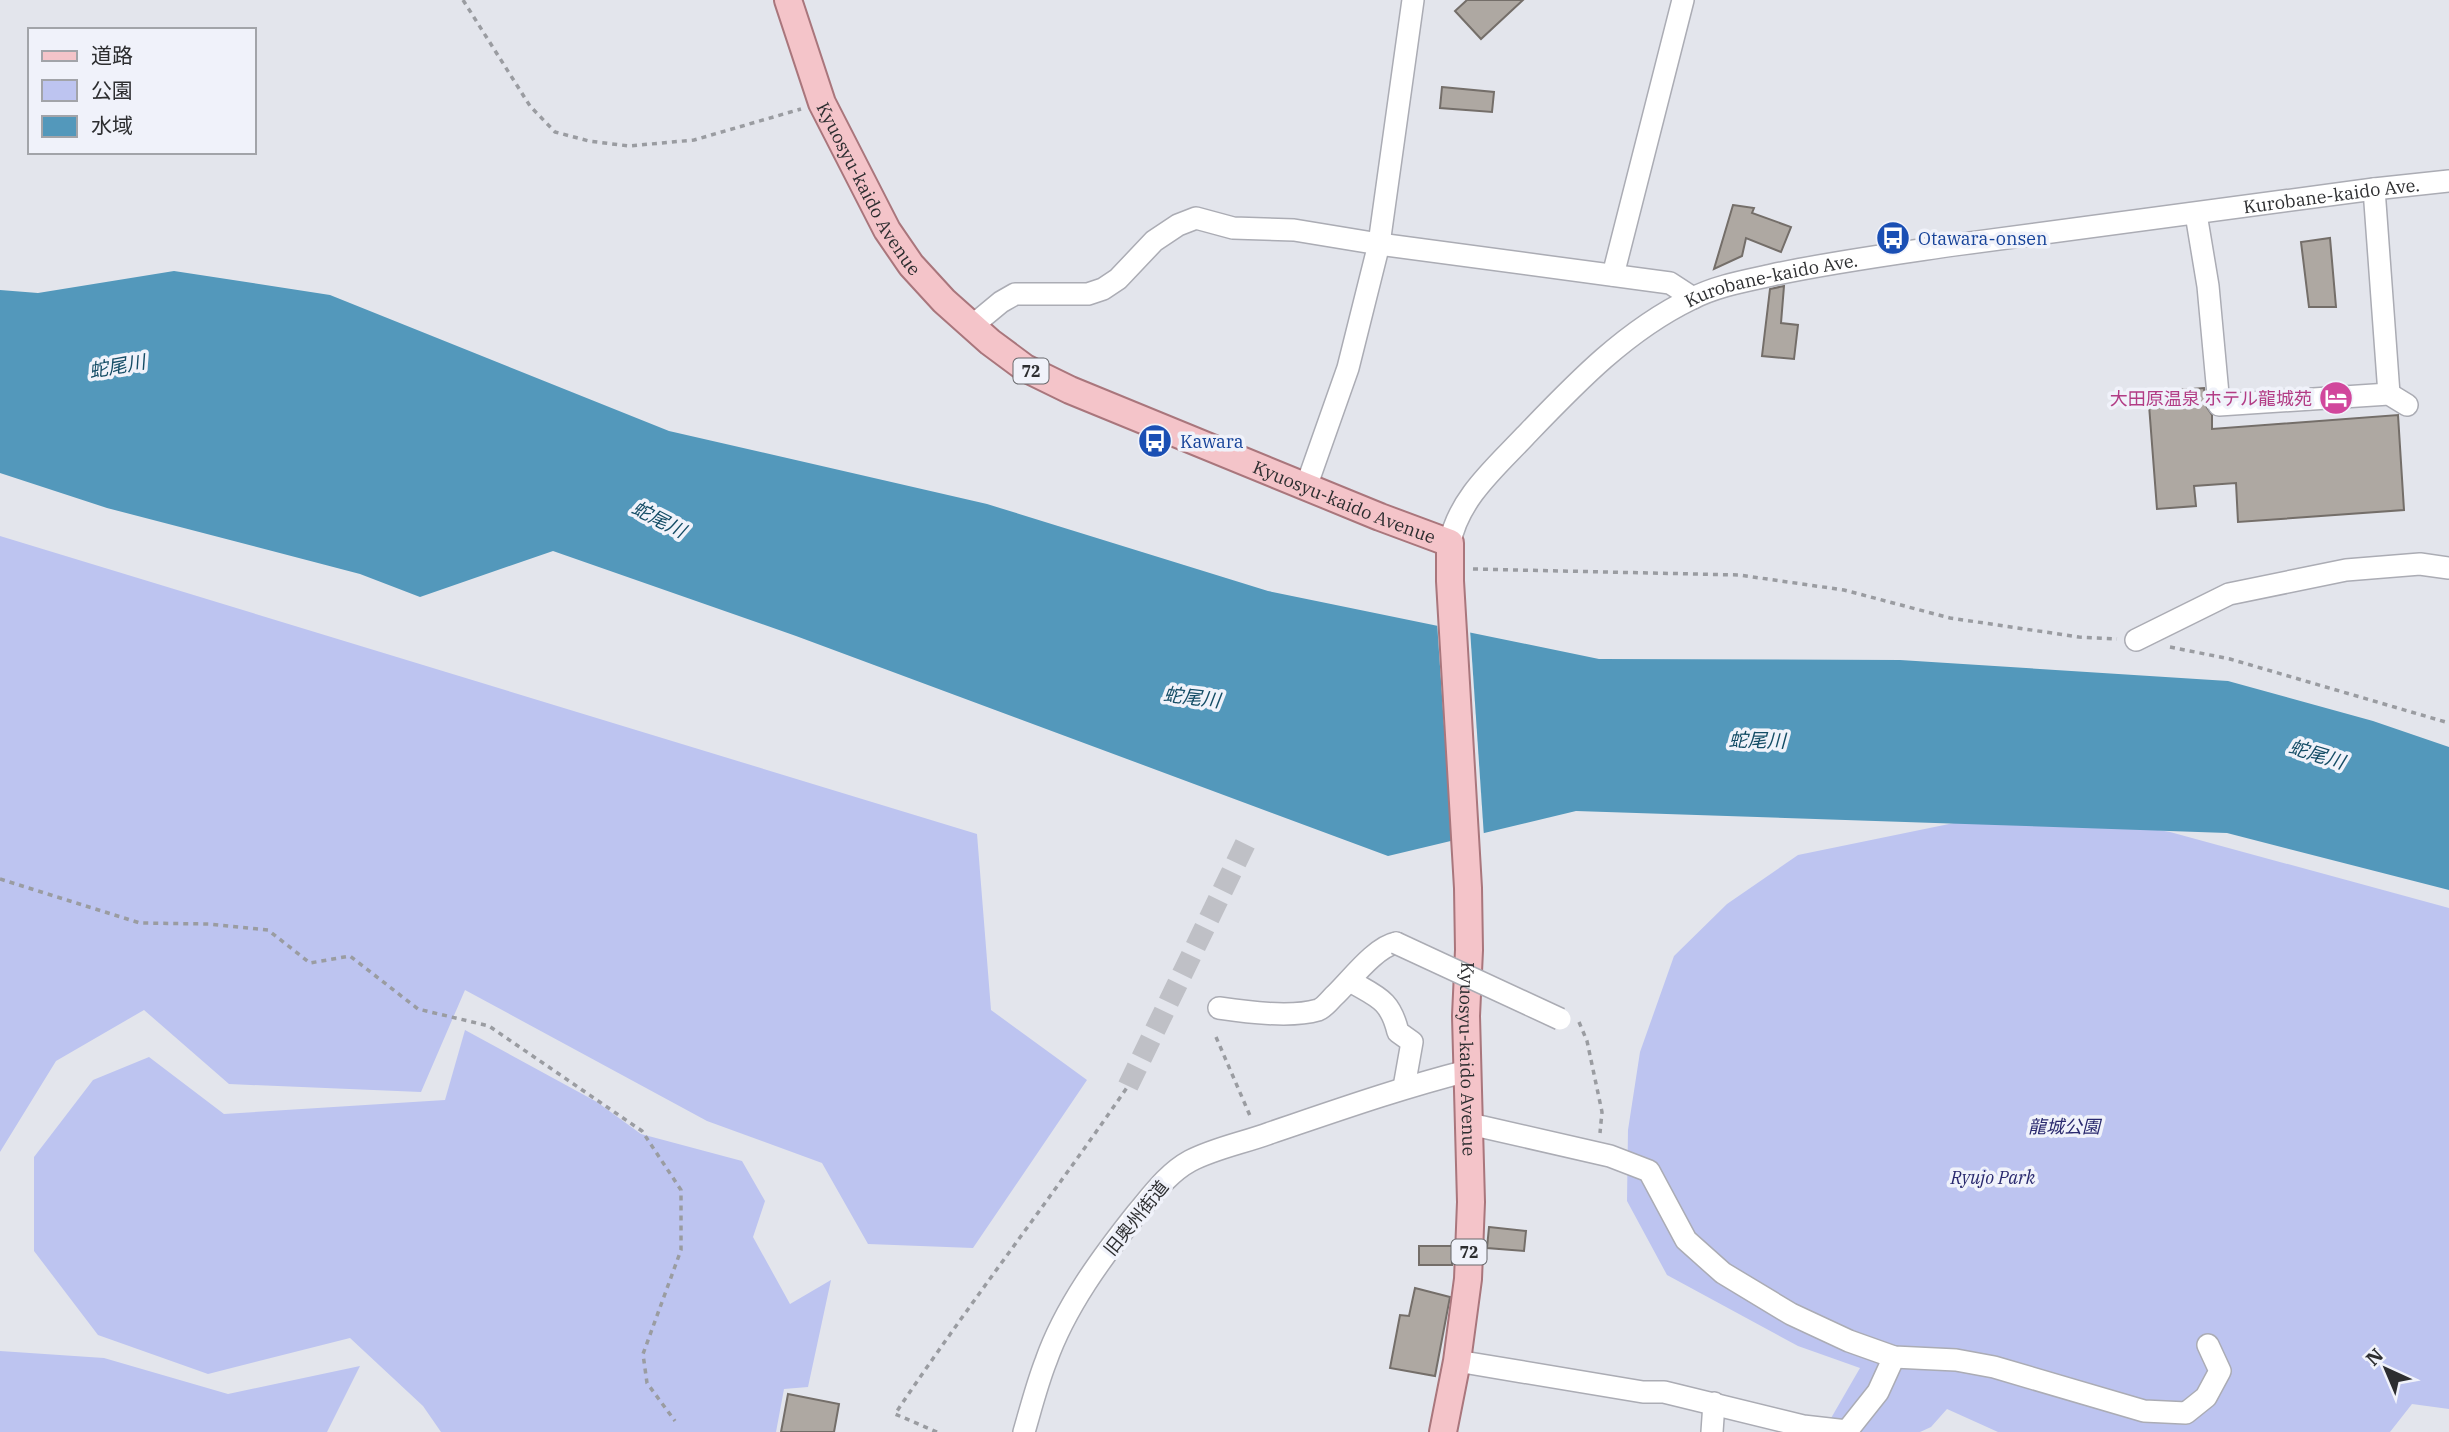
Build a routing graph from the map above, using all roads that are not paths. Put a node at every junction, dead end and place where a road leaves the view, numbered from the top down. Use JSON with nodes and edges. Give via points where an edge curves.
{"nodes":[{"id":1,"x":788,"y":0,"type":"edge"},
{"id":2,"x":1413,"y":0,"type":"edge"},
{"id":3,"x":1683,"y":0,"type":"edge"},
{"id":4,"x":2449,"y":181,"type":"edge"},
{"id":5,"x":2374,"y":189,"type":"junction"},
{"id":6,"x":2196,"y":214,"type":"junction"},
{"id":7,"x":1379,"y":244,"type":"junction"},
{"id":8,"x":1613,"y":275,"type":"junction"},
{"id":9,"x":1693,"y":298,"type":"junction"},
{"id":10,"x":972,"y":326,"type":"junction"},
{"id":11,"x":1306,"y":487,"type":"junction"},
{"id":12,"x":1450,"y":543,"type":"junction"},
{"id":13,"x":2449,"y":568,"type":"edge"},
{"id":14,"x":2137,"y":640,"type":"road end"},
{"id":15,"x":1350,"y":981,"type":"junction"},
{"id":16,"x":1219,"y":1008,"type":"dead end"},
{"id":17,"x":1560,"y":1019,"type":"road end"},
{"id":18,"x":1467,"y":1071,"type":"junction"},
{"id":19,"x":1404,"y":1087,"type":"junction"},
{"id":20,"x":1470,"y":1124,"type":"junction"},
{"id":21,"x":2208,"y":1345,"type":"dead end"},
{"id":22,"x":1894,"y":1357,"type":"junction"},
{"id":23,"x":1457,"y":1362,"type":"junction"},
{"id":24,"x":1714,"y":1403,"type":"junction"},
{"id":25,"x":1024,"y":1432,"type":"edge"},
{"id":26,"x":1443,"y":1432,"type":"edge"},
{"id":27,"x":1712,"y":1432,"type":"edge"}],
"edges":[{"from":1,"to":10,"type":"main road","name":"Kyuosyu-kaido Avenue","number":"72","via":[[822,103],[887,229],[911,265]]},
{"from":2,"to":7,"type":"street"},
{"from":3,"to":8,"type":"street"},
{"from":4,"to":5,"type":"street","name":"Kurobane-kaido Ave."},
{"from":5,"to":6,"type":"street","name":"Kurobane-kaido Ave."},
{"from":5,"to":6,"type":"street","via":[[2398,400],[2219,405]]},
{"from":6,"to":9,"type":"street","name":"Kurobane-kaido Ave.","via":[[1811,267],[1730,284]]},
{"from":7,"to":8,"type":"street"},
{"from":7,"to":10,"type":"street","via":[[1294,230],[1233,228],[1196,218],[1154,241],[1103,289],[1015,294]]},
{"from":7,"to":11,"type":"street","via":[[1348,368]]},
{"from":8,"to":9,"type":"street","via":[[1670,283]]},
{"from":9,"to":12,"type":"street","name":"Kurobane-kaido Ave.","via":[[1627,338],[1554,405],[1474,493],[1459,513]]},
{"from":10,"to":11,"type":"main road","name":"Kyuosyu-kaido Avenue","number":"72","via":[[1025,368],[1070,390]]},
{"from":11,"to":12,"type":"main road","name":"Kyuosyu-kaido Avenue","number":"72"},
{"from":12,"to":18,"type":"main road","name":"Kyuosyu-kaido Avenue","number":"72","via":[[1468,888]]},
{"from":13,"to":14,"type":"street","via":[[2420,564],[2346,570],[2230,594]]},
{"from":15,"to":16,"type":"street","via":[[1320,1009],[1252,1012]]},
{"from":15,"to":17,"type":"street","bridge":true,"via":[[1384,948],[1396,943]]},
{"from":15,"to":19,"type":"street","via":[[1387,1005],[1398,1032],[1412,1042]]},
{"from":18,"to":19,"type":"street","name":"旧奥州街道"},
{"from":18,"to":20,"type":"main road","name":"Kyuosyu-kaido Avenue","number":"72"},
{"from":19,"to":25,"type":"street","name":"旧奥州街道","via":[[1214,1150],[1163,1181],[1128,1224],[1065,1319],[1046,1359]]},
{"from":20,"to":22,"type":"street","via":[[1610,1156],[1649,1171],[1686,1240],[1723,1273],[1791,1314]]},
{"from":20,"to":23,"type":"main road","name":"Kyuosyu-kaido Avenue","number":"72","via":[[1468,1279]]},
{"from":21,"to":22,"type":"street","via":[[2220,1371],[2206,1397],[2186,1413],[2144,1410],[1994,1367]]},
{"from":22,"to":24,"type":"street","via":[[1878,1392],[1847,1430],[1803,1426]]},
{"from":23,"to":24,"type":"street"},
{"from":23,"to":26,"type":"main road","name":"Kyuosyu-kaido Avenue","number":"72"},
{"from":24,"to":27,"type":"street"}]}
